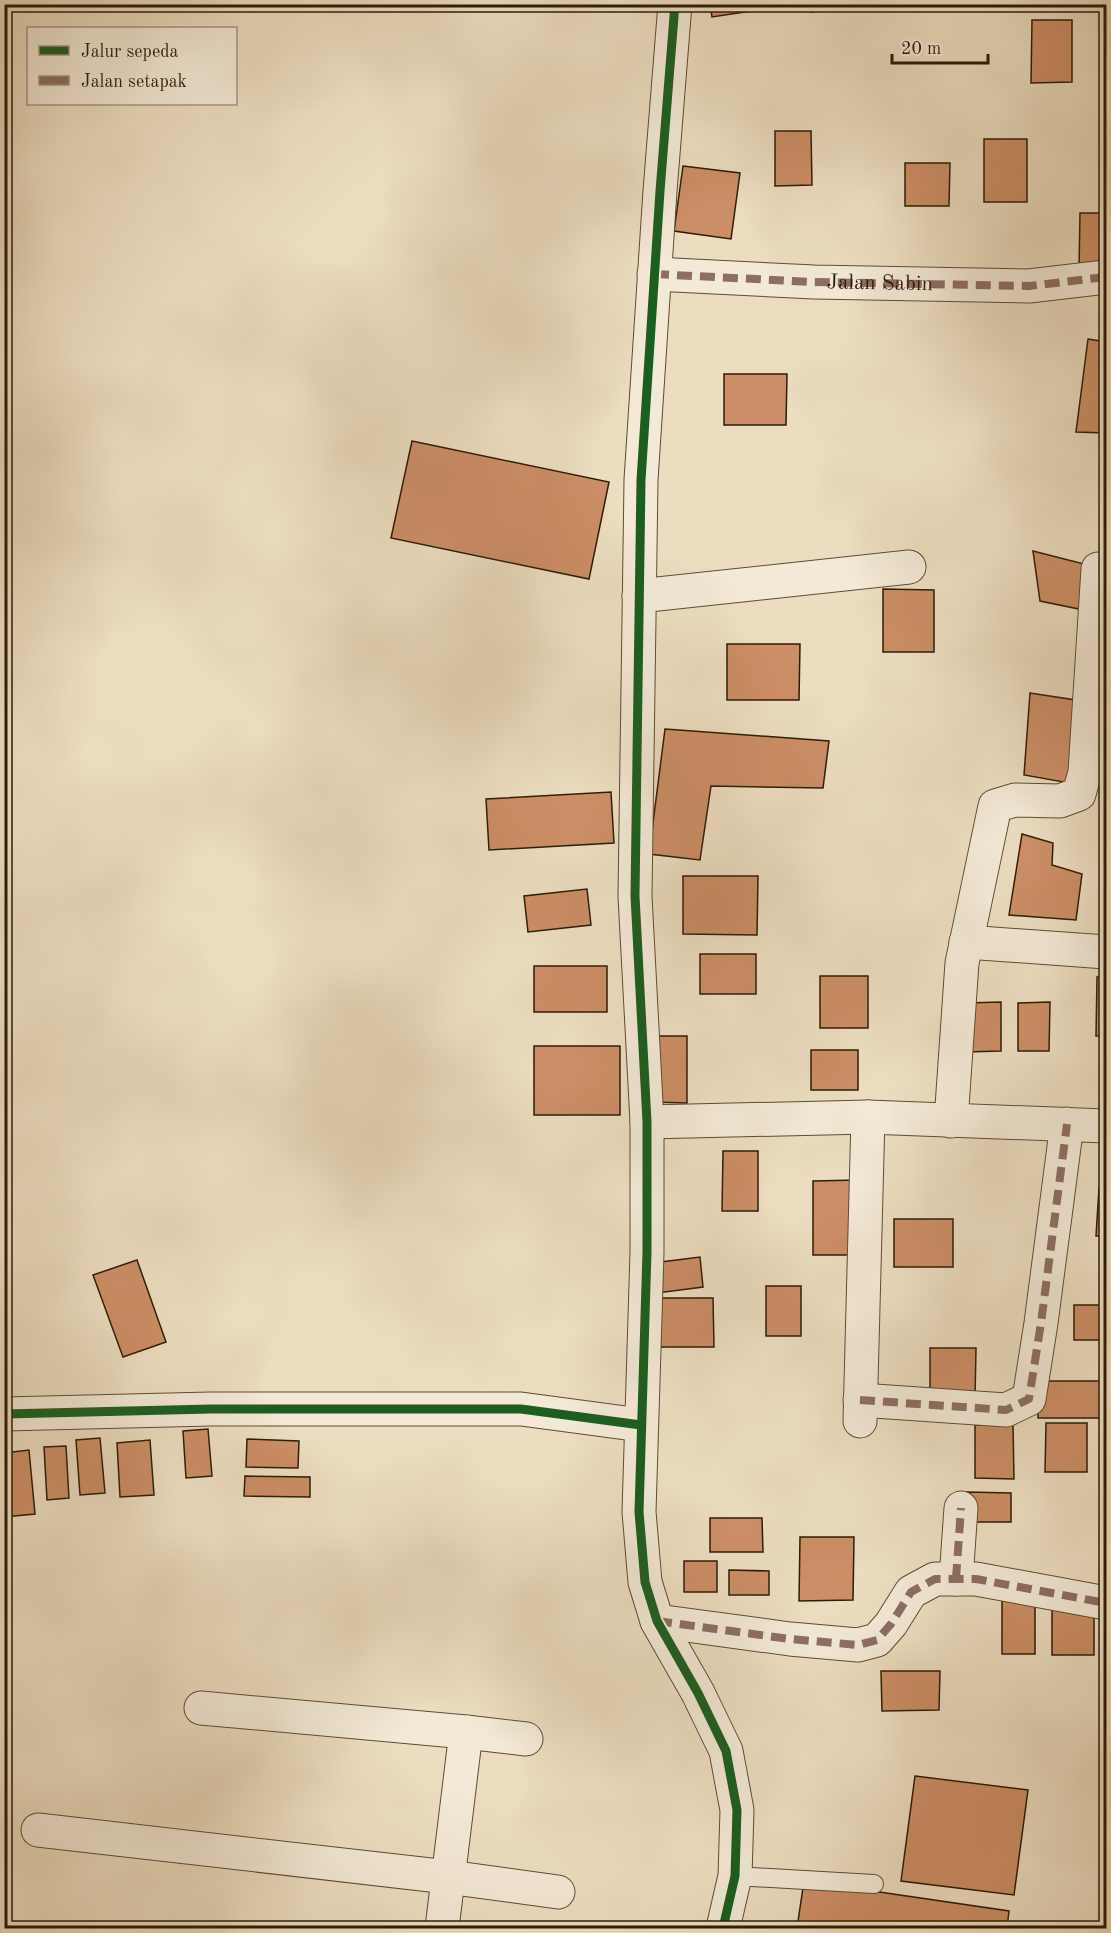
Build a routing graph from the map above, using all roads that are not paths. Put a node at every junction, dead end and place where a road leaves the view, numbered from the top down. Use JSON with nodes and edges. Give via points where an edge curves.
{"nodes":[{"id":1,"x":675,"y":4,"type":"edge"},
{"id":2,"x":654,"y":273,"type":"junction"},
{"id":3,"x":1107,"y":277,"type":"edge"},
{"id":4,"x":909,"y":567,"type":"dead end"},
{"id":5,"x":1098,"y":569,"type":"dead end"},
{"id":6,"x":639,"y":596,"type":"junction"},
{"id":7,"x":966,"y":942,"type":"junction"},
{"id":8,"x":1107,"y":952,"type":"edge"},
{"id":9,"x":868,"y":1117,"type":"junction"},
{"id":10,"x":951,"y":1120,"type":"junction"},
{"id":11,"x":647,"y":1122,"type":"junction"},
{"id":12,"x":1067,"y":1124,"type":"junction"},
{"id":13,"x":1107,"y":1126,"type":"edge"},
{"id":14,"x":4,"y":1414,"type":"edge"},
{"id":15,"x":641,"y":1425,"type":"junction"},
{"id":16,"x":961,"y":1508,"type":"dead end"},
{"id":17,"x":956,"y":1579,"type":"junction"},
{"id":18,"x":1107,"y":1603,"type":"edge"},
{"id":19,"x":657,"y":1621,"type":"junction"},
{"id":20,"x":201,"y":1708,"type":"dead end"},
{"id":21,"x":466,"y":1732,"type":"junction"},
{"id":22,"x":526,"y":1739,"type":"dead end"},
{"id":23,"x":38,"y":1830,"type":"dead end"},
{"id":24,"x":735,"y":1876,"type":"junction"},
{"id":25,"x":448,"y":1877,"type":"junction"},
{"id":26,"x":874,"y":1884,"type":"dead end"},
{"id":27,"x":558,"y":1892,"type":"dead end"},
{"id":28,"x":442,"y":1929,"type":"edge"},
{"id":29,"x":723,"y":1929,"type":"edge"}],
"edges":[{"from":1,"to":2,"type":"street"},
{"from":2,"to":3,"type":"street","name":"Jalan Sabin","via":[[814,282],[1029,286]]},
{"from":2,"to":6,"type":"street","via":[[641,480]]},
{"from":4,"to":6,"type":"street"},
{"from":5,"to":7,"type":"street","via":[[1084,772],[1079,794],[1060,801],[1015,800],[995,806]]},
{"from":6,"to":11,"type":"street","via":[[635,896]]},
{"from":7,"to":8,"type":"street"},
{"from":7,"to":10,"type":"street"},
{"from":9,"to":10,"type":"street"},
{"from":9,"to":11,"type":"street"},
{"from":9,"to":12,"type":"street","via":[[860,1411],[1006,1410],[1029,1399]]},
{"from":10,"to":12,"type":"street"},
{"from":11,"to":15,"type":"street"},
{"from":12,"to":13,"type":"street"},
{"from":14,"to":15,"type":"street","via":[[521,1409]]},
{"from":15,"to":19,"type":"street","via":[[640,1523],[645,1582]]},
{"from":16,"to":17,"type":"street"},
{"from":17,"to":18,"type":"street","via":[[976,1579]]},
{"from":17,"to":19,"type":"street","via":[[935,1579],[911,1592],[876,1640],[858,1645]]},
{"from":19,"to":24,"type":"street","via":[[726,1750],[737,1810]]},
{"from":20,"to":21,"type":"street"},
{"from":21,"to":22,"type":"street"},
{"from":21,"to":25,"type":"street"},
{"from":23,"to":25,"type":"street"},
{"from":24,"to":26,"type":"lane"},
{"from":24,"to":29,"type":"street"},
{"from":25,"to":27,"type":"street"},
{"from":25,"to":28,"type":"street"}]}
